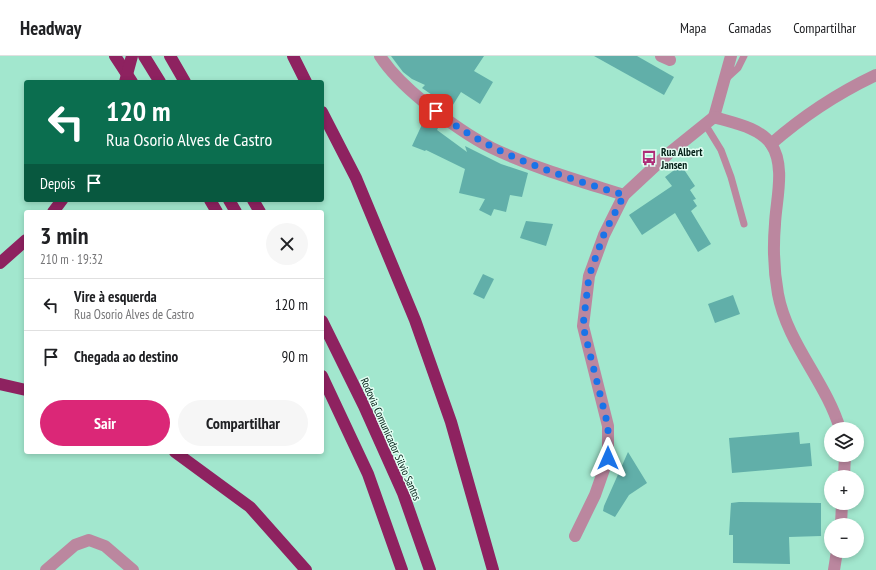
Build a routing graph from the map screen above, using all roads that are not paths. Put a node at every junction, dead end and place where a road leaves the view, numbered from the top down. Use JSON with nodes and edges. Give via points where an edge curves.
{"nodes":[{"id":1,"x":115,"y":56,"type":"edge"},
{"id":2,"x":132,"y":56,"type":"edge"},
{"id":3,"x":144,"y":56,"type":"edge"},
{"id":4,"x":170,"y":56,"type":"edge"},
{"id":5,"x":178,"y":56,"type":"edge"},
{"id":6,"x":293,"y":56,"type":"edge"},
{"id":7,"x":380,"y":56,"type":"edge"},
{"id":8,"x":731,"y":56,"type":"edge"},
{"id":9,"x":744,"y":56,"type":"edge"},
{"id":10,"x":876,"y":75,"type":"edge"},
{"id":11,"x":126,"y":80,"type":"edge"},
{"id":12,"x":131,"y":80,"type":"edge"},
{"id":13,"x":159,"y":80,"type":"edge"},
{"id":14,"x":184,"y":80,"type":"edge"},
{"id":15,"x":188,"y":80,"type":"edge"},
{"id":16,"x":305,"y":80,"type":"edge"},
{"id":17,"x":724,"y":80,"type":"junction"},
{"id":18,"x":324,"y":116,"type":"edge"},
{"id":19,"x":710,"y":120,"type":"junction"},
{"id":20,"x":771,"y":144,"type":"junction"},
{"id":21,"x":624,"y":195,"type":"junction"},
{"id":22,"x":744,"y":224,"type":"dead end"},
{"id":23,"x":24,"y":242,"type":"edge"},
{"id":24,"x":0,"y":263,"type":"edge"},
{"id":25,"x":324,"y":325,"type":"edge"},
{"id":26,"x":324,"y":380,"type":"edge"},
{"id":27,"x":0,"y":384,"type":"edge"},
{"id":28,"x":24,"y":390,"type":"edge"},
{"id":29,"x":838,"y":422,"type":"edge"},
{"id":30,"x":178,"y":454,"type":"edge"},
{"id":31,"x":575,"y":536,"type":"dead end"},
{"id":32,"x":836,"y":558,"type":"edge"},
{"id":33,"x":46,"y":570,"type":"edge"},
{"id":34,"x":134,"y":570,"type":"edge"},
{"id":35,"x":306,"y":570,"type":"edge"},
{"id":36,"x":402,"y":570,"type":"edge"},
{"id":37,"x":430,"y":570,"type":"edge"},
{"id":38,"x":493,"y":570,"type":"edge"},
{"id":39,"x":834,"y":570,"type":"edge"}],
"edges":[{"from":1,"to":12,"type":"highway"},
{"from":2,"to":11,"type":"highway","bridge":true},
{"from":3,"to":13,"type":"highway"},
{"from":4,"to":14,"type":"highway"},
{"from":5,"to":15,"type":"highway"},
{"from":6,"to":16,"type":"highway"},
{"from":7,"to":21,"type":"street","via":[[419,97],[448,121],[491,148],[556,174]]},
{"from":8,"to":17,"type":"street"},
{"from":9,"to":17,"type":"lane","via":[[738,68]]},
{"from":10,"to":20,"type":"street","via":[[841,92],[795,123]]},
{"from":17,"to":19,"type":"street"},
{"from":18,"to":38,"type":"highway","via":[[356,178],[415,320],[451,422]]},
{"from":19,"to":20,"type":"street","via":[[755,130]]},
{"from":19,"to":21,"type":"street"},
{"from":19,"to":22,"type":"lane","via":[[732,177]]},
{"from":20,"to":29,"type":"street","via":[[777,161],[779,187],[775,225],[778,294],[785,318],[831,402]]},
{"from":21,"to":31,"type":"street","via":[[604,234],[589,276],[583,326],[608,426],[608,458],[595,495]]},
{"from":23,"to":24,"type":"highway"},
{"from":25,"to":37,"type":"highway","name":"Rodovia Comunicador Silvio Santos","via":[[403,493]]},
{"from":26,"to":36,"type":"highway","via":[[368,474]]},
{"from":27,"to":28,"type":"highway"},
{"from":30,"to":35,"type":"highway","via":[[250,507]]},
{"from":32,"to":39,"type":"street"},
{"from":33,"to":34,"type":"street","via":[[75,545],[89,540],[105,546]]}]}
